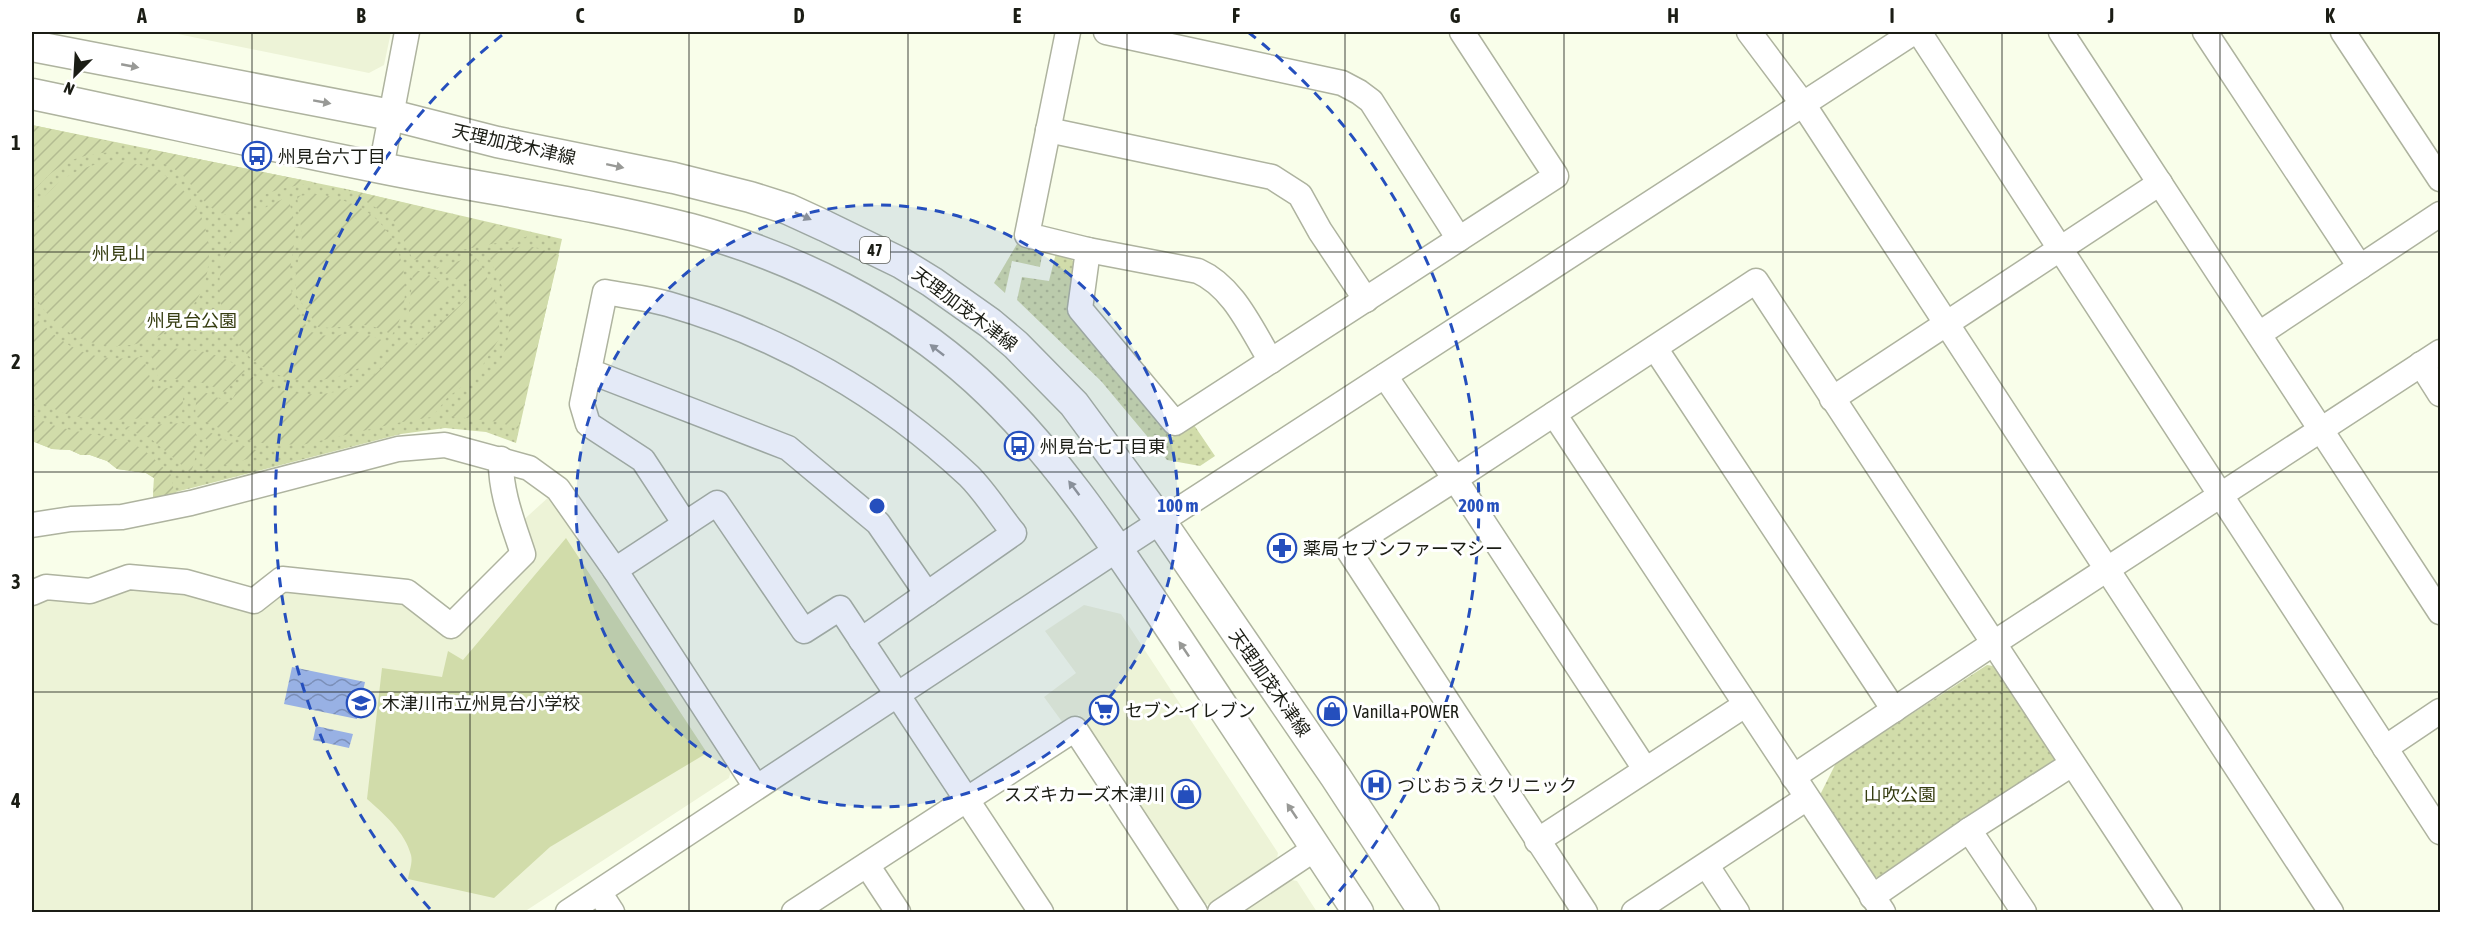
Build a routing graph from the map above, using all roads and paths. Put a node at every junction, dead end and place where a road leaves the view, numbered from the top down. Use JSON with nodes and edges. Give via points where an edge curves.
{"nodes":[{"id":1,"x":407,"y":32,"type":"edge"},
{"id":2,"x":1068,"y":32,"type":"edge"},
{"id":3,"x":1106,"y":32,"type":"edge"},
{"id":4,"x":1462,"y":32,"type":"edge"},
{"id":5,"x":1749,"y":32,"type":"edge"},
{"id":6,"x":1916,"y":32,"type":"edge"},
{"id":7,"x":2061,"y":32,"type":"edge"},
{"id":8,"x":2205,"y":32,"type":"edge"},
{"id":9,"x":2343,"y":32,"type":"edge"},
{"id":10,"x":32,"y":46,"type":"edge"},
{"id":11,"x":32,"y":94,"type":"edge"},
{"id":12,"x":1803,"y":104,"type":"junction"},
{"id":13,"x":392,"y":115,"type":"junction"},
{"id":14,"x":1048,"y":129,"type":"junction"},
{"id":15,"x":381,"y":168,"type":"junction"},
{"id":16,"x":2440,"y":179,"type":"edge"},
{"id":17,"x":2160,"y":183,"type":"junction"},
{"id":18,"x":2440,"y":214,"type":"edge"},
{"id":19,"x":1459,"y":239,"type":"junction"},
{"id":20,"x":2059,"y":247,"type":"junction"},
{"id":21,"x":1088,"y":250,"type":"junction"},
{"id":22,"x":2361,"y":267,"type":"junction"},
{"id":23,"x":1366,"y":300,"type":"junction"},
{"id":24,"x":1946,"y":323,"type":"junction"},
{"id":25,"x":2259,"y":334,"type":"junction"},
{"id":26,"x":1655,"y":348,"type":"junction"},
{"id":27,"x":2431,"y":358,"type":"edge"},
{"id":28,"x":1270,"y":361,"type":"junction"},
{"id":29,"x":589,"y":370,"type":"junction"},
{"id":30,"x":1385,"y":376,"type":"junction"},
{"id":31,"x":2440,"y":394,"type":"edge"},
{"id":32,"x":1832,"y":399,"type":"junction"},
{"id":33,"x":1554,"y":414,"type":"junction"},
{"id":34,"x":2322,"y":430,"type":"junction"},
{"id":35,"x":501,"y":459,"type":"junction"},
{"id":36,"x":1455,"y":478,"type":"junction"},
{"id":37,"x":2220,"y":496,"type":"junction"},
{"id":38,"x":33,"y":519,"type":"edge"},
{"id":39,"x":1161,"y":522,"type":"junction"},
{"id":40,"x":685,"y":524,"type":"junction"},
{"id":41,"x":1118,"y":549,"type":"junction"},
{"id":42,"x":615,"y":570,"type":"junction"},
{"id":43,"x":2107,"y":570,"type":"junction"},
{"id":44,"x":32,"y":593,"type":"edge"},
{"id":45,"x":927,"y":594,"type":"junction"},
{"id":46,"x":2440,"y":612,"type":"edge"},
{"id":47,"x":861,"y":640,"type":"junction"},
{"id":48,"x":1994,"y":643,"type":"junction"},
{"id":49,"x":898,"y":695,"type":"junction"},
{"id":50,"x":1745,"y":705,"type":"junction"},
{"id":51,"x":1894,"y":710,"type":"junction"},
{"id":52,"x":2440,"y":711,"type":"edge"},
{"id":53,"x":2385,"y":747,"type":"junction"},
{"id":54,"x":2072,"y":764,"type":"junction"},
{"id":55,"x":1645,"y":769,"type":"junction"},
{"id":56,"x":1793,"y":777,"type":"junction"},
{"id":57,"x":756,"y":787,"type":"junction"},
{"id":58,"x":1807,"y":798,"type":"junction"},
{"id":59,"x":967,"y":800,"type":"junction"},
{"id":60,"x":1970,"y":830,"type":"junction"},
{"id":61,"x":2440,"y":832,"type":"edge"},
{"id":62,"x":1537,"y":841,"type":"junction"},
{"id":63,"x":1316,"y":848,"type":"junction"},
{"id":64,"x":867,"y":865,"type":"junction"},
{"id":65,"x":1707,"y":866,"type":"junction"},
{"id":66,"x":599,"y":892,"type":"junction"},
{"id":67,"x":1877,"y":904,"type":"edge"},
{"id":68,"x":568,"y":912,"type":"edge"},
{"id":69,"x":612,"y":912,"type":"edge"},
{"id":70,"x":794,"y":912,"type":"edge"},
{"id":71,"x":898,"y":912,"type":"edge"},
{"id":72,"x":1041,"y":912,"type":"edge"},
{"id":73,"x":1196,"y":912,"type":"edge"},
{"id":74,"x":1220,"y":912,"type":"edge"},
{"id":75,"x":1358,"y":912,"type":"edge"},
{"id":76,"x":1424,"y":912,"type":"edge"},
{"id":77,"x":1585,"y":912,"type":"edge"},
{"id":78,"x":1634,"y":912,"type":"edge"},
{"id":79,"x":1737,"y":912,"type":"edge"},
{"id":80,"x":2024,"y":912,"type":"edge"},
{"id":81,"x":2169,"y":912,"type":"edge"},
{"id":82,"x":2331,"y":912,"type":"edge"}],
"edges":[{"from":1,"to":13,"type":"street"},
{"from":2,"to":14,"type":"street"},
{"from":3,"to":19,"type":"street","via":[[1342,83],[1359,92],[1371,101]]},
{"from":4,"to":19,"type":"street","via":[[1556,177]]},
{"from":5,"to":12,"type":"street"},
{"from":6,"to":12,"type":"street"},
{"from":6,"to":20,"type":"street"},
{"from":7,"to":17,"type":"street"},
{"from":8,"to":22,"type":"street"},
{"from":9,"to":16,"type":"street"},
{"from":10,"to":13,"type":"main road","name":"天理加茂木津線","number":"47","one_way":true},
{"from":11,"to":15,"type":"main road"},
{"from":12,"to":24,"type":"street"},
{"from":12,"to":30,"type":"street"},
{"from":13,"to":15,"type":"street"},
{"from":13,"to":39,"type":"main road","name":"天理加茂木津線","number":"47","one_way":true,"via":[[750,197],[788,209],[901,263],[1016,345],[1074,404]]},
{"from":14,"to":21,"type":"street","via":[[1027,236]]},
{"from":14,"to":23,"type":"street","via":[[1272,177],[1300,195]]},
{"from":41,"to":15,"type":"main road","one_way":true,"via":[[1038,444],[974,378],[897,321],[840,287],[752,248],[694,230]]},
{"from":17,"to":20,"type":"street"},
{"from":17,"to":25,"type":"street"},
{"from":18,"to":22,"type":"street"},
{"from":19,"to":23,"type":"street"},
{"from":20,"to":24,"type":"street"},
{"from":20,"to":37,"type":"street"},
{"from":21,"to":28,"type":"street","via":[[1212,277],[1229,294]]},
{"from":21,"to":28,"type":"street","via":[[1080,309],[1175,423]]},
{"from":22,"to":25,"type":"street"},
{"from":23,"to":28,"type":"street"},
{"from":24,"to":32,"type":"street"},
{"from":24,"to":43,"type":"street"},
{"from":25,"to":34,"type":"street"},
{"from":26,"to":32,"type":"street","via":[[1756,281]]},
{"from":26,"to":33,"type":"street"},
{"from":26,"to":51,"type":"street"},
{"from":27,"to":31,"type":"street"},
{"from":27,"to":34,"type":"street"},
{"from":29,"to":40,"type":"street","via":[[582,404],[588,424],[643,460]]},
{"from":29,"to":45,"type":"street","via":[[788,448],[878,523]]},
{"from":29,"to":45,"type":"street","via":[[605,292],[667,304],[736,327],[809,360],[869,395],[970,478],[1014,533]]},
{"from":30,"to":36,"type":"street"},
{"from":30,"to":39,"type":"street"},
{"from":32,"to":48,"type":"street"},
{"from":33,"to":36,"type":"street"},
{"from":33,"to":50,"type":"street"},
{"from":34,"to":37,"type":"street"},
{"from":34,"to":46,"type":"street"},
{"from":35,"to":38,"type":"street","via":[[445,445],[398,449],[122,517]]},
{"from":35,"to":42,"type":"street","via":[[530,468],[558,489]]},
{"from":35,"to":44,"type":"street","via":[[500,476],[523,554],[452,626],[407,592],[282,579],[254,602],[186,582],[129,577],[90,591],[46,587]]},
{"from":36,"to":55,"type":"street"},
{"from":36,"to":62,"type":"street","via":[[1347,548]]},
{"from":37,"to":43,"type":"street"},
{"from":37,"to":53,"type":"street"},
{"from":39,"to":41,"type":"street"},
{"from":39,"to":76,"type":"main road","name":"天理加茂木津線","number":"47"},
{"from":40,"to":42,"type":"street"},
{"from":40,"to":47,"type":"street","via":[[717,503],[804,631],[840,608]]},
{"from":41,"to":49,"type":"street"},
{"from":63,"to":41,"type":"main road","one_way":true},
{"from":42,"to":57,"type":"street"},
{"from":43,"to":48,"type":"street"},
{"from":43,"to":82,"type":"street"},
{"from":45,"to":47,"type":"street"},
{"from":47,"to":49,"type":"street"},
{"from":48,"to":51,"type":"street"},
{"from":48,"to":54,"type":"street"},
{"from":49,"to":57,"type":"street"},
{"from":49,"to":59,"type":"street"},
{"from":50,"to":55,"type":"street"},
{"from":50,"to":56,"type":"street"},
{"from":51,"to":56,"type":"street"},
{"from":52,"to":53,"type":"street"},
{"from":53,"to":61,"type":"street"},
{"from":54,"to":60,"type":"street"},
{"from":54,"to":81,"type":"street"},
{"from":55,"to":62,"type":"street"},
{"from":56,"to":58,"type":"street"},
{"from":57,"to":66,"type":"street"},
{"from":58,"to":65,"type":"street"},
{"from":58,"to":67,"type":"street"},
{"from":59,"to":64,"type":"street"},
{"from":59,"to":72,"type":"street"},
{"from":59,"to":73,"type":"street","via":[[1075,729]]},
{"from":60,"to":67,"type":"street"},
{"from":60,"to":80,"type":"street"},
{"from":62,"to":77,"type":"street"},
{"from":63,"to":74,"type":"street"},
{"from":63,"to":75,"type":"main road"},
{"from":64,"to":70,"type":"street"},
{"from":64,"to":71,"type":"street"},
{"from":65,"to":78,"type":"street"},
{"from":65,"to":79,"type":"street"},
{"from":66,"to":68,"type":"street"},
{"from":66,"to":69,"type":"street"}]}
